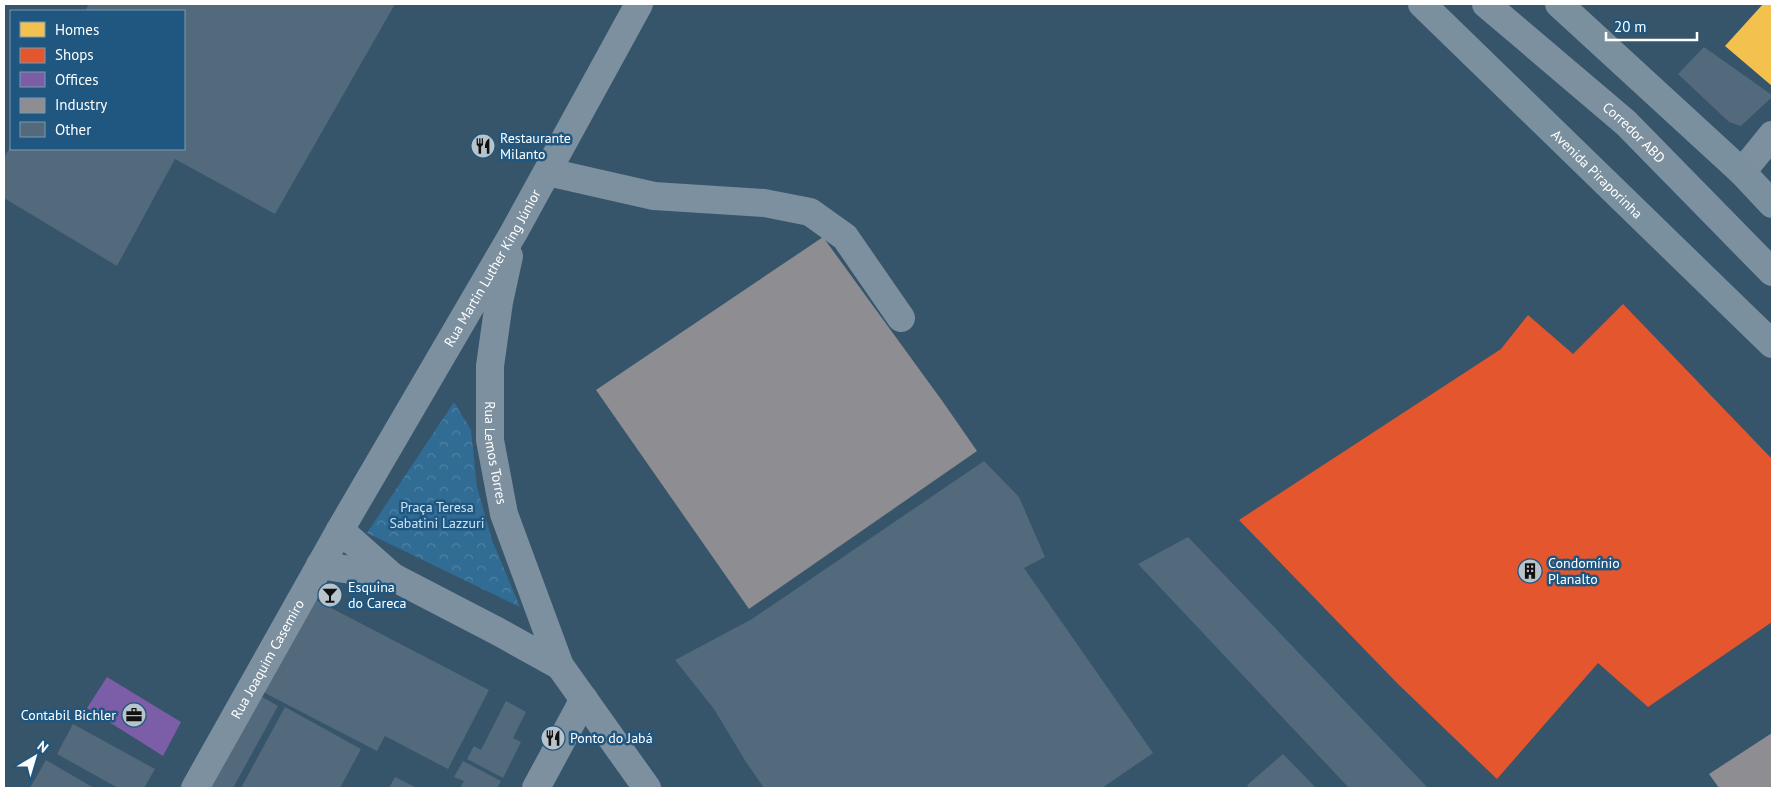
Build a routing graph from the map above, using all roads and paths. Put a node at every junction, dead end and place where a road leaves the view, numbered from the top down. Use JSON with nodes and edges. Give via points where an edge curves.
{"nodes":[{"id":1,"x":639,"y":4,"type":"edge"},
{"id":2,"x":1422,"y":4,"type":"edge"},
{"id":3,"x":1486,"y":4,"type":"edge"},
{"id":4,"x":1559,"y":4,"type":"edge"},
{"id":5,"x":1772,"y":135,"type":"edge"},
{"id":6,"x":548,"y":172,"type":"junction"},
{"id":7,"x":1742,"y":172,"type":"junction"},
{"id":8,"x":1772,"y":204,"type":"edge"},
{"id":9,"x":514,"y":232,"type":"junction"},
{"id":10,"x":1772,"y":272,"type":"edge"},
{"id":11,"x":901,"y":318,"type":"dead end"},
{"id":12,"x":1772,"y":344,"type":"edge"},
{"id":13,"x":340,"y":530,"type":"junction"},
{"id":14,"x":320,"y":565,"type":"junction"},
{"id":15,"x":393,"y":577,"type":"junction"},
{"id":16,"x":560,"y":666,"type":"junction"},
{"id":17,"x":584,"y":699,"type":"junction"},
{"id":18,"x":195,"y":788,"type":"edge"},
{"id":19,"x":536,"y":788,"type":"edge"},
{"id":20,"x":647,"y":788,"type":"edge"}],
"edges":[{"from":1,"to":6,"type":"street","name":"Rua Martin Luther King Júnior"},
{"from":2,"to":12,"type":"main road","name":"Avenida Piraporinha"},
{"from":3,"to":10,"type":"street","name":"Corredor ABD","via":[[1626,123]]},
{"from":4,"to":7,"type":"main road"},
{"from":5,"to":7,"type":"street"},
{"from":6,"to":9,"type":"street","name":"Rua Martin Luther King Júnior"},
{"from":6,"to":11,"type":"street","via":[[654,196],[764,203],[810,212],[844,237]]},
{"from":7,"to":8,"type":"main road"},
{"from":9,"to":13,"type":"street","name":"Rua Martin Luther King Júnior"},
{"from":9,"to":16,"type":"street","name":"Rua Lemos Torres","via":[[490,366],[490,440],[504,514]]},
{"from":13,"to":14,"type":"street","name":"Rua Joaquim Casemiro"},
{"from":13,"to":15,"type":"street","name":"Rua Lemos Torres"},
{"from":14,"to":15,"type":"street","name":"Rua Lemos Torres"},
{"from":14,"to":18,"type":"street","name":"Rua Joaquim Casemiro"},
{"from":15,"to":16,"type":"street","name":"Rua Lemos Torres"},
{"from":16,"to":17,"type":"street","name":"Rua Lemos Torres"},
{"from":17,"to":19,"type":"street"},
{"from":17,"to":20,"type":"street","name":"Rua Lemos Torres"}]}
